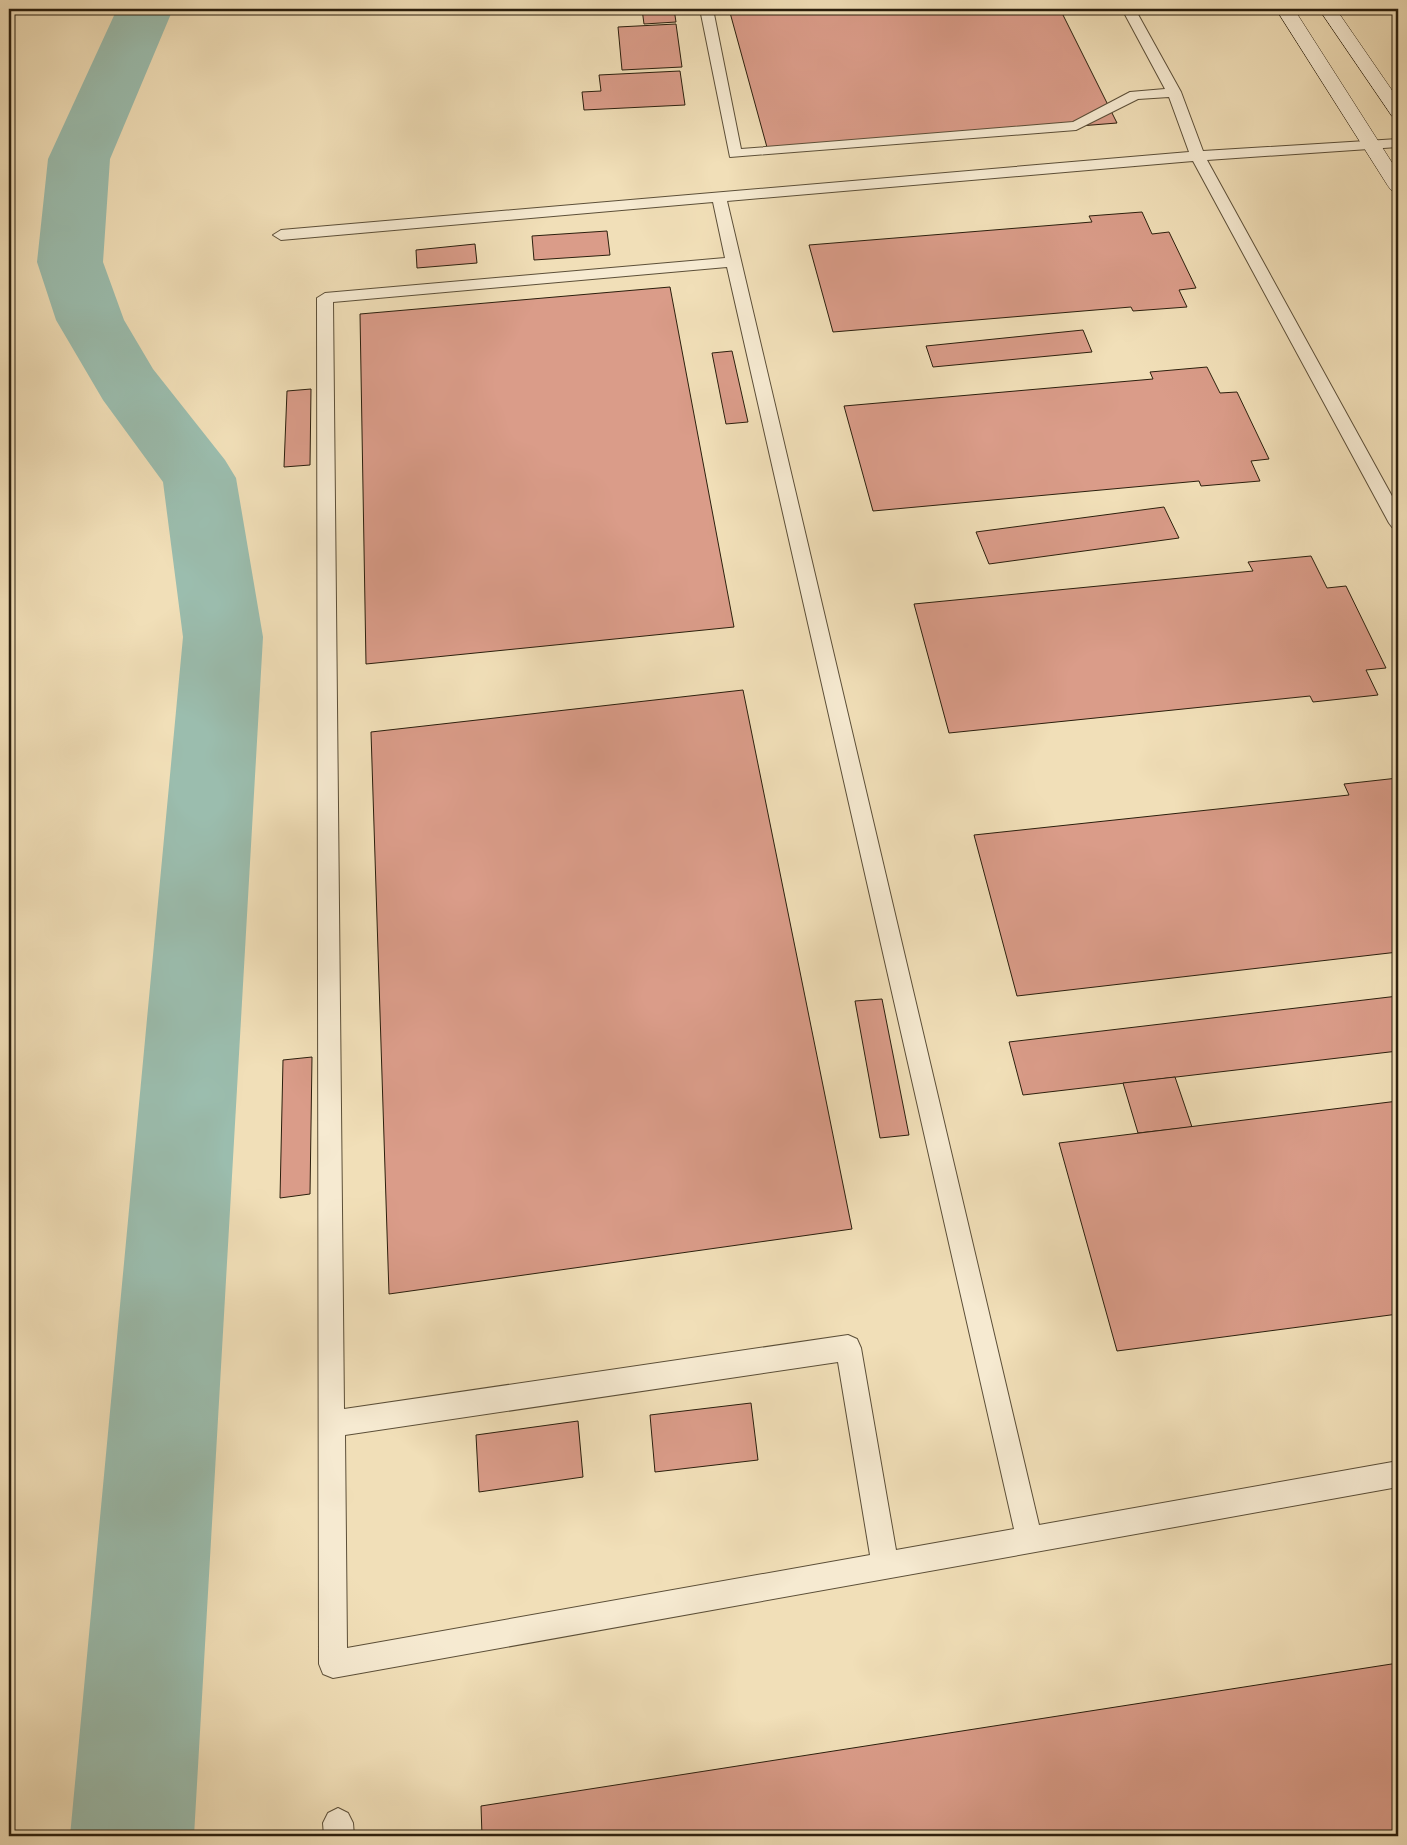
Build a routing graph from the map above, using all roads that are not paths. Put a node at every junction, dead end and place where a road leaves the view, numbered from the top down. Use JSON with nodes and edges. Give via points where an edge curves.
{"nodes":[{"id":1,"x":706,"y":9,"type":"edge"},
{"id":2,"x":1128,"y":9,"type":"edge"},
{"id":3,"x":1285,"y":9,"type":"edge"},
{"id":4,"x":1328,"y":9,"type":"edge"},
{"id":5,"x":1174,"y":92,"type":"junction"},
{"id":6,"x":1398,"y":112,"type":"edge"},
{"id":7,"x":1398,"y":143,"type":"edge"},
{"id":8,"x":1371,"y":145,"type":"junction"},
{"id":9,"x":1198,"y":156,"type":"junction"},
{"id":10,"x":1398,"y":186,"type":"edge"},
{"id":11,"x":719,"y":198,"type":"junction"},
{"id":12,"x":281,"y":235,"type":"dead end"},
{"id":13,"x":734,"y":262,"type":"junction"},
{"id":14,"x":1398,"y":522,"type":"edge"},
{"id":15,"x":332,"y":1424,"type":"junction"},
{"id":16,"x":1398,"y":1474,"type":"edge"},
{"id":17,"x":1030,"y":1541,"type":"junction"},
{"id":18,"x":886,"y":1567,"type":"junction"}],
"edges":[{"from":1,"to":5,"type":"lane","via":[[736,154],[1076,126],[1134,95]]},
{"from":2,"to":5,"type":"lane"},
{"from":3,"to":8,"type":"street"},
{"from":4,"to":6,"type":"street"},
{"from":5,"to":9,"type":"lane"},
{"from":7,"to":8,"type":"lane"},
{"from":8,"to":9,"type":"lane"},
{"from":8,"to":10,"type":"street"},
{"from":9,"to":11,"type":"lane"},
{"from":9,"to":14,"type":"lane"},
{"from":11,"to":12,"type":"lane"},
{"from":11,"to":13,"type":"lane"},
{"from":13,"to":15,"type":"lane","via":[[325,298]]},
{"from":13,"to":17,"type":"lane"},
{"from":15,"to":18,"type":"lane","via":[[848,1348]]},
{"from":15,"to":18,"type":"lane","via":[[334,1664]]},
{"from":16,"to":17,"type":"lane"},
{"from":17,"to":18,"type":"lane"}]}
